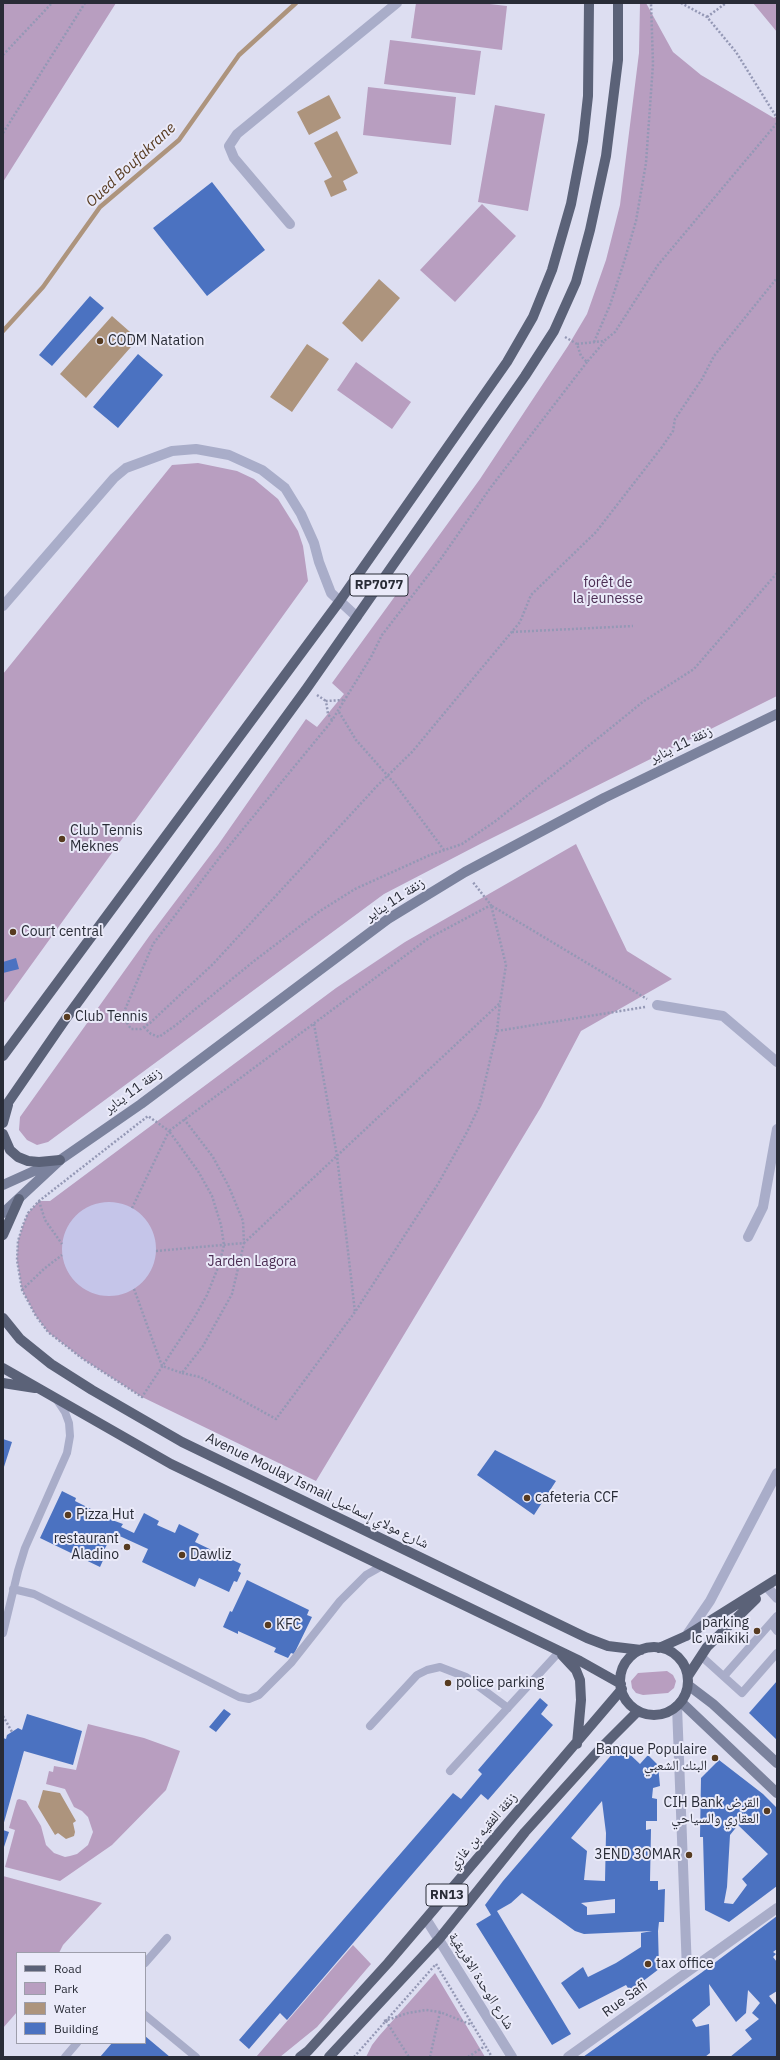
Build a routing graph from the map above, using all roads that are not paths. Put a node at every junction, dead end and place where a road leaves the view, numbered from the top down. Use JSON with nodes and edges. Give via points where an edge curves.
{"nodes":[{"id":1,"x":397,"y":3,"type":"edge"},
{"id":2,"x":589,"y":3,"type":"edge"},
{"id":3,"x":618,"y":3,"type":"edge"},
{"id":4,"x":290,"y":224,"type":"dead end"},
{"id":5,"x":339,"y":602,"type":"junction"},
{"id":6,"x":3,"y":606,"type":"edge"},
{"id":7,"x":357,"y":616,"type":"junction"},
{"id":8,"x":777,"y":714,"type":"edge"},
{"id":9,"x":657,"y":1005,"type":"road end"},
{"id":10,"x":3,"y":1056,"type":"edge"},
{"id":11,"x":777,"y":1062,"type":"edge"},
{"id":12,"x":13,"y":1094,"type":"junction"},
{"id":13,"x":3,"y":1110,"type":"edge"},
{"id":14,"x":3,"y":1123,"type":"edge"},
{"id":15,"x":777,"y":1129,"type":"edge"},
{"id":16,"x":3,"y":1134,"type":"edge"},
{"id":17,"x":60,"y":1160,"type":"junction"},
{"id":18,"x":3,"y":1185,"type":"edge"},
{"id":19,"x":19,"y":1199,"type":"junction"},
{"id":20,"x":3,"y":1213,"type":"edge"},
{"id":21,"x":3,"y":1235,"type":"edge"},
{"id":22,"x":748,"y":1237,"type":"dead end"},
{"id":23,"x":3,"y":1318,"type":"edge"},
{"id":24,"x":3,"y":1368,"type":"edge"},
{"id":25,"x":3,"y":1383,"type":"edge"},
{"id":26,"x":47,"y":1392,"type":"junction"},
{"id":27,"x":777,"y":1473,"type":"edge"},
{"id":28,"x":773,"y":1491,"type":"edge"},
{"id":29,"x":382,"y":1566,"type":"junction"},
{"id":30,"x":777,"y":1579,"type":"edge"},
{"id":31,"x":767,"y":1587,"type":"junction"},
{"id":32,"x":14,"y":1589,"type":"junction"},
{"id":33,"x":777,"y":1598,"type":"edge"},
{"id":34,"x":777,"y":1616,"type":"edge"},
{"id":35,"x":771,"y":1623,"type":"junction"},
{"id":36,"x":777,"y":1631,"type":"edge"},
{"id":37,"x":3,"y":1634,"type":"edge"},
{"id":38,"x":686,"y":1636,"type":"junction"},
{"id":39,"x":659,"y":1648,"type":"junction"},
{"id":40,"x":641,"y":1650,"type":"junction"},
{"id":41,"x":559,"y":1652,"type":"junction"},
{"id":42,"x":777,"y":1653,"type":"edge"},
{"id":43,"x":701,"y":1656,"type":"junction"},
{"id":44,"x":724,"y":1676,"type":"junction"},
{"id":45,"x":688,"y":1681,"type":"junction"},
{"id":46,"x":621,"y":1686,"type":"junction"},
{"id":47,"x":679,"y":1704,"type":"junction"},
{"id":48,"x":508,"y":1708,"type":"junction"},
{"id":49,"x":638,"y":1711,"type":"junction"},
{"id":50,"x":370,"y":1726,"type":"dead end"},
{"id":51,"x":580,"y":1740,"type":"junction"},
{"id":52,"x":777,"y":1763,"type":"edge"},
{"id":53,"x":450,"y":1771,"type":"dead end"},
{"id":54,"x":777,"y":1793,"type":"edge"},
{"id":55,"x":777,"y":1908,"type":"edge"},
{"id":56,"x":426,"y":1919,"type":"junction"},
{"id":57,"x":167,"y":1938,"type":"dead end"},
{"id":58,"x":439,"y":1939,"type":"junction"},
{"id":59,"x":146,"y":1962,"type":"edge"},
{"id":60,"x":687,"y":1971,"type":"junction"},
{"id":61,"x":146,"y":2017,"type":"edge"},
{"id":62,"x":75,"y":2044,"type":"edge"},
{"id":63,"x":306,"y":2055,"type":"edge"},
{"id":64,"x":65,"y":2057,"type":"edge"},
{"id":65,"x":196,"y":2057,"type":"edge"},
{"id":66,"x":329,"y":2057,"type":"edge"},
{"id":67,"x":512,"y":2057,"type":"edge"},
{"id":68,"x":568,"y":2057,"type":"edge"}],
"edges":[{"from":1,"to":4,"type":"street","via":[[237,134],[230,146],[234,158]]},
{"from":2,"to":5,"type":"main road","number":"RP7077","via":[[588,96],[583,141],[569,211],[552,270],[536,310],[508,362]]},
{"from":3,"to":7,"type":"main road","number":"RP7077","via":[[618,60],[606,156],[576,282],[554,331],[525,376]]},
{"from":5,"to":6,"type":"street","via":[[325,582],[314,542],[285,488],[262,470],[229,455],[196,449],[172,451],[126,468],[114,478]]},
{"from":5,"to":7,"type":"street"},
{"from":5,"to":10,"type":"main road","number":"RP7077"},
{"from":7,"to":12,"type":"main road","number":"RP7077"},
{"from":8,"to":17,"type":"main road","name":"زنقة 11 يناير","via":[[604,798],[466,872],[388,919],[140,1104]]},
{"from":9,"to":11,"type":"street","via":[[722,1016]]},
{"from":12,"to":13,"type":"main road","number":"RP7077"},
{"from":12,"to":14,"type":"main road"},
{"from":15,"to":22,"type":"street","via":[[764,1207]]},
{"from":16,"to":17,"type":"main road","via":[[10,1150],[28,1162]]},
{"from":17,"to":18,"type":"main road"},
{"from":17,"to":19,"type":"main road"},
{"from":19,"to":20,"type":"main road"},
{"from":19,"to":21,"type":"main road"},
{"from":23,"to":40,"type":"main road","name":"Avenue Moulay Ismail شارع مولاي إسماعيل","via":[[20,1338],[51,1364],[182,1442],[587,1638],[608,1646]]},
{"from":24,"to":26,"type":"main road"},
{"from":25,"to":26,"type":"main road"},
{"from":26,"to":29,"type":"main road","via":[[171,1464]]},
{"from":26,"to":32,"type":"lane","via":[[60,1402],[69,1423],[68,1453],[25,1548]]},
{"from":27,"to":28,"type":"street"},
{"from":28,"to":38,"type":"street","via":[[710,1601]]},
{"from":29,"to":32,"type":"lane","via":[[366,1575],[340,1601],[292,1663],[259,1695],[249,1699],[239,1697],[34,1594]]},
{"from":29,"to":41,"type":"main road"},
{"from":30,"to":31,"type":"main road"},
{"from":31,"to":33,"type":"street"},
{"from":31,"to":38,"type":"main road"},
{"from":31,"to":43,"type":"main road"},
{"from":32,"to":37,"type":"lane"},
{"from":34,"to":35,"type":"lane"},
{"from":35,"to":36,"type":"lane"},
{"from":35,"to":44,"type":"lane"},
{"from":38,"to":39,"type":"main road"},
{"from":39,"to":40,"type":"main road"},
{"from":39,"to":45,"type":"main road","via":[[677,1656],[686,1669]]},
{"from":40,"to":46,"type":"main road","number":"RN13","via":[[625,1664]]},
{"from":41,"to":46,"type":"main road","via":[[580,1661]]},
{"from":41,"to":48,"type":"lane"},
{"from":41,"to":51,"type":"main road","via":[[576,1670],[580,1680]]},
{"from":42,"to":44,"type":"lane","via":[[742,1693]]},
{"from":43,"to":44,"type":"lane"},
{"from":43,"to":45,"type":"main road"},
{"from":45,"to":47,"type":"main road"},
{"from":45,"to":52,"type":"main road"},
{"from":46,"to":49,"type":"main road","via":[[631,1705]]},
{"from":46,"to":51,"type":"main road","number":"RN13"},
{"from":47,"to":49,"type":"main road","via":[[670,1711],[654,1715]]},
{"from":47,"to":54,"type":"main road","via":[[720,1738]]},
{"from":47,"to":60,"type":"street"},
{"from":48,"to":50,"type":"lane","via":[[466,1677],[440,1667],[417,1675]]},
{"from":48,"to":53,"type":"lane"},
{"from":49,"to":58,"type":"main road","number":"RN13","via":[[525,1832]]},
{"from":51,"to":56,"type":"main road","name":"زنقة الفقيه بن غازي","number":"RN13"},
{"from":55,"to":60,"type":"street","name":"Rue Safi"},
{"from":56,"to":58,"type":"street","name":"شارع الوحدة الافريقية"},
{"from":56,"to":63,"type":"main road","name":"زنقة الفقيه بن غازي","number":"RN13"},
{"from":57,"to":59,"type":"lane"},
{"from":58,"to":66,"type":"main road","number":"RN13"},
{"from":58,"to":67,"type":"street","name":"شارع الوحدة الافريقية"},
{"from":60,"to":68,"type":"street","name":"Rue Safi"},
{"from":61,"to":65,"type":"lane"},
{"from":62,"to":64,"type":"lane"}]}
